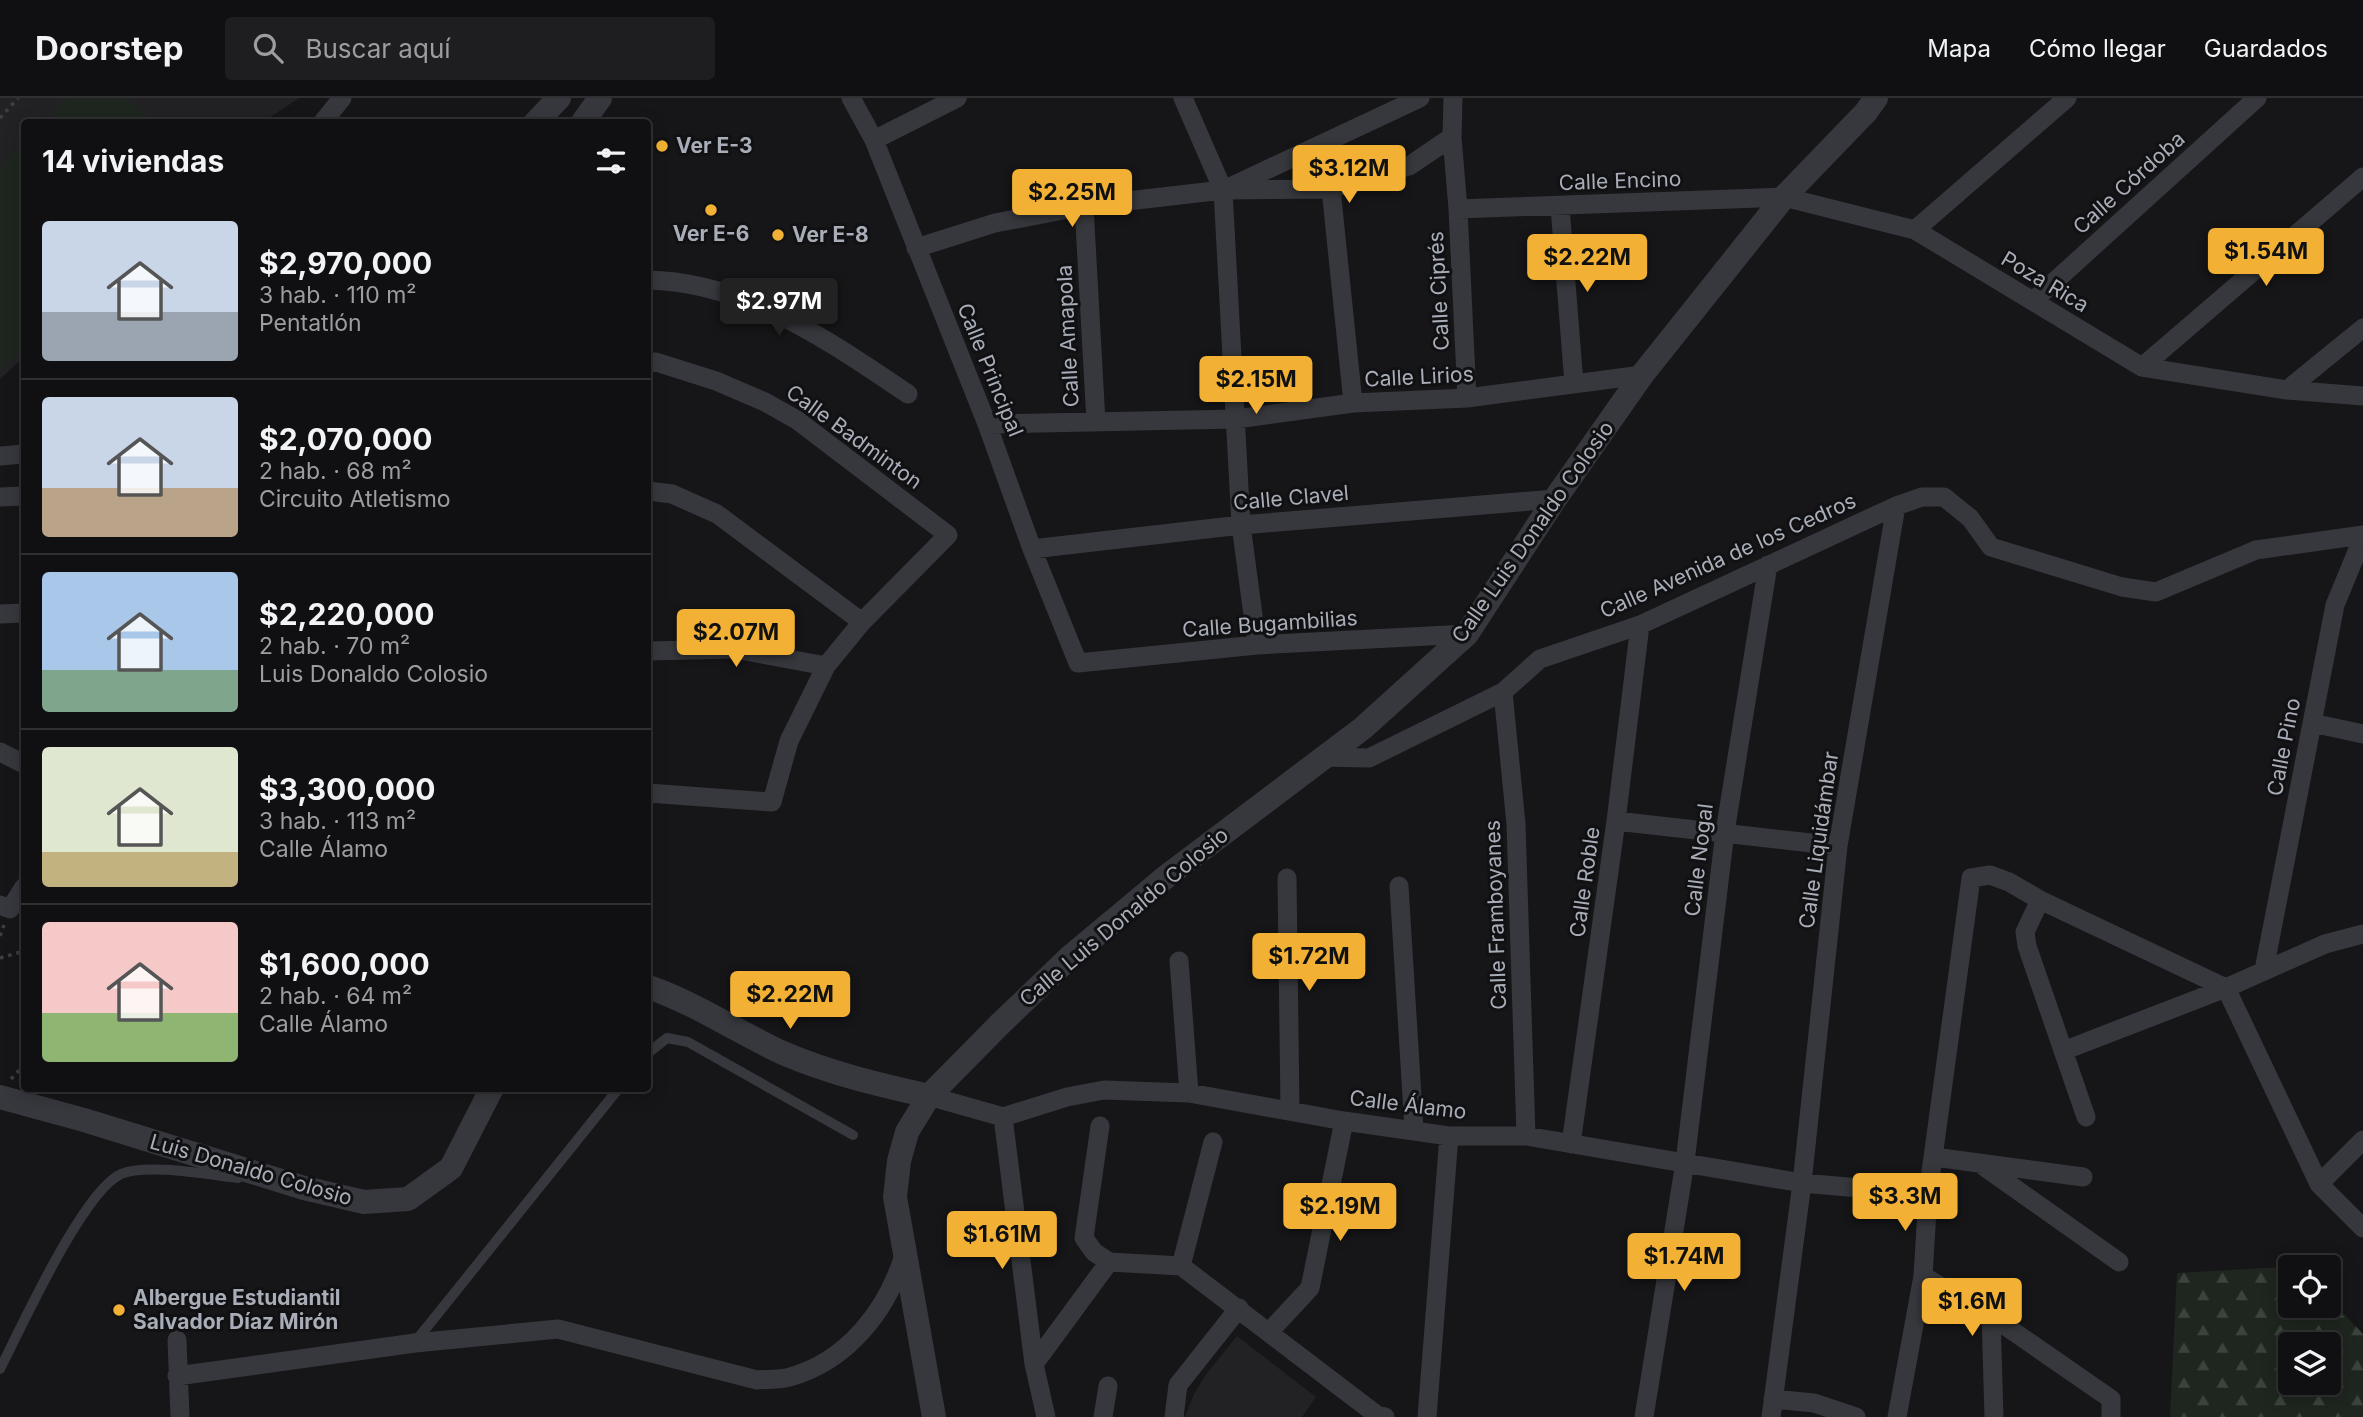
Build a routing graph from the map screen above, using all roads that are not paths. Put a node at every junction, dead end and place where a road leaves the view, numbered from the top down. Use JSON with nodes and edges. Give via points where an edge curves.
{"nodes":[{"id":1,"x":342,"y":98,"type":"edge"},
{"id":2,"x":559,"y":98,"type":"edge"},
{"id":3,"x":600,"y":98,"type":"edge"},
{"id":4,"x":851,"y":98,"type":"edge"},
{"id":5,"x":957,"y":98,"type":"edge"},
{"id":6,"x":1184,"y":98,"type":"edge"},
{"id":7,"x":1420,"y":98,"type":"edge"},
{"id":8,"x":1453,"y":98,"type":"edge"},
{"id":9,"x":2067,"y":98,"type":"edge"},
{"id":10,"x":2257,"y":98,"type":"edge"},
{"id":11,"x":1869,"y":103,"type":"edge"},
{"id":12,"x":325,"y":119,"type":"edge"},
{"id":13,"x":539,"y":119,"type":"edge"},
{"id":14,"x":585,"y":119,"type":"edge"},
{"id":15,"x":1452,"y":137,"type":"junction"},
{"id":16,"x":874,"y":140,"type":"junction"},
{"id":17,"x":2363,"y":177,"type":"edge"},
{"id":18,"x":1331,"y":189,"type":"junction"},
{"id":19,"x":1223,"y":190,"type":"junction"},
{"id":20,"x":1784,"y":197,"type":"junction"},
{"id":21,"x":1084,"y":206,"type":"junction"},
{"id":22,"x":1560,"y":207,"type":"junction"},
{"id":23,"x":1458,"y":209,"type":"junction"},
{"id":24,"x":1915,"y":230,"type":"junction"},
{"id":25,"x":916,"y":248,"type":"junction"},
{"id":26,"x":651,"y":280,"type":"edge"},
{"id":27,"x":2033,"y":301,"type":"junction"},
{"id":28,"x":2363,"y":328,"type":"edge"},
{"id":29,"x":651,"y":363,"type":"edge"},
{"id":30,"x":2142,"y":367,"type":"junction"},
{"id":31,"x":1642,"y":375,"type":"junction"},
{"id":32,"x":1574,"y":384,"type":"junction"},
{"id":33,"x":2287,"y":390,"type":"junction"},
{"id":34,"x":908,"y":394,"type":"dead end"},
{"id":35,"x":2363,"y":397,"type":"edge"},
{"id":36,"x":1467,"y":398,"type":"junction"},
{"id":37,"x":1353,"y":403,"type":"junction"},
{"id":38,"x":1236,"y":419,"type":"junction"},
{"id":39,"x":1096,"y":422,"type":"junction"},
{"id":40,"x":987,"y":424,"type":"junction"},
{"id":41,"x":21,"y":454,"type":"edge"},
{"id":42,"x":0,"y":456,"type":"edge"},
{"id":43,"x":651,"y":491,"type":"edge"},
{"id":44,"x":21,"y":496,"type":"edge"},
{"id":45,"x":0,"y":497,"type":"edge"},
{"id":46,"x":1555,"y":499,"type":"junction"},
{"id":47,"x":1896,"y":506,"type":"junction"},
{"id":48,"x":1241,"y":525,"type":"junction"},
{"id":49,"x":2363,"y":536,"type":"edge"},
{"id":50,"x":1032,"y":549,"type":"junction"},
{"id":51,"x":1768,"y":565,"type":"junction"},
{"id":52,"x":21,"y":613,"type":"edge"},
{"id":53,"x":0,"y":614,"type":"edge"},
{"id":54,"x":862,"y":622,"type":"junction"},
{"id":55,"x":1640,"y":625,"type":"junction"},
{"id":56,"x":1467,"y":634,"type":"junction"},
{"id":57,"x":1257,"y":646,"type":"junction"},
{"id":58,"x":651,"y":651,"type":"edge"},
{"id":59,"x":1077,"y":663,"type":"joint"},
{"id":60,"x":825,"y":666,"type":"junction"},
{"id":61,"x":1503,"y":692,"type":"junction"},
{"id":62,"x":2312,"y":723,"type":"junction"},
{"id":63,"x":2363,"y":734,"type":"edge"},
{"id":64,"x":0,"y":752,"type":"edge"},
{"id":65,"x":1321,"y":757,"type":"junction"},
{"id":66,"x":21,"y":762,"type":"edge"},
{"id":67,"x":651,"y":793,"type":"edge"},
{"id":68,"x":1616,"y":821,"type":"junction"},
{"id":69,"x":1725,"y":832,"type":"junction"},
{"id":70,"x":1838,"y":846,"type":"junction"},
{"id":71,"x":1287,"y":878,"type":"dead end"},
{"id":72,"x":1399,"y":886,"type":"dead end"},
{"id":73,"x":21,"y":890,"type":"edge"},
{"id":74,"x":2040,"y":900,"type":"junction"},
{"id":75,"x":5,"y":907,"type":"edge"},
{"id":76,"x":2363,"y":934,"type":"edge"},
{"id":77,"x":1179,"y":961,"type":"dead end"},
{"id":78,"x":2264,"y":970,"type":"junction"},
{"id":79,"x":651,"y":988,"type":"edge"},
{"id":80,"x":2226,"y":988,"type":"junction"},
{"id":81,"x":651,"y":1050,"type":"edge"},
{"id":82,"x":2063,"y":1051,"type":"junction"},
{"id":83,"x":490,"y":1092,"type":"edge"},
{"id":84,"x":616,"y":1092,"type":"edge"},
{"id":85,"x":1189,"y":1093,"type":"junction"},
{"id":86,"x":929,"y":1096,"type":"junction"},
{"id":87,"x":0,"y":1097,"type":"edge"},
{"id":88,"x":1290,"y":1109,"type":"junction"},
{"id":89,"x":1003,"y":1117,"type":"junction"},
{"id":90,"x":2086,"y":1117,"type":"dead end"},
{"id":91,"x":1344,"y":1121,"type":"junction"},
{"id":92,"x":1101,"y":1126,"type":"dead end"},
{"id":93,"x":1414,"y":1129,"type":"junction"},
{"id":94,"x":853,"y":1135,"type":"dead end"},
{"id":95,"x":1449,"y":1136,"type":"junction"},
{"id":96,"x":1526,"y":1136,"type":"junction"},
{"id":97,"x":2363,"y":1140,"type":"edge"},
{"id":98,"x":1213,"y":1142,"type":"dead end"},
{"id":99,"x":1571,"y":1144,"type":"junction"},
{"id":100,"x":1934,"y":1157,"type":"junction"},
{"id":101,"x":1685,"y":1162,"type":"junction"},
{"id":102,"x":1979,"y":1163,"type":"junction"},
{"id":103,"x":2083,"y":1177,"type":"dead end"},
{"id":104,"x":1802,"y":1183,"type":"junction"},
{"id":105,"x":2319,"y":1184,"type":"junction"},
{"id":106,"x":304,"y":1188,"type":"junction"},
{"id":107,"x":1928,"y":1194,"type":"junction"},
{"id":108,"x":2363,"y":1228,"type":"edge"},
{"id":109,"x":906,"y":1250,"type":"junction"},
{"id":110,"x":1109,"y":1262,"type":"junction"},
{"id":111,"x":2119,"y":1262,"type":"dead end"},
{"id":112,"x":1181,"y":1266,"type":"junction"},
{"id":113,"x":1923,"y":1276,"type":"junction"},
{"id":114,"x":1238,"y":1308,"type":"junction"},
{"id":115,"x":1991,"y":1315,"type":"junction"},
{"id":116,"x":1269,"y":1332,"type":"junction"},
{"id":117,"x":177,"y":1340,"type":"dead end"},
{"id":118,"x":415,"y":1343,"type":"junction"},
{"id":119,"x":1034,"y":1364,"type":"junction"},
{"id":120,"x":0,"y":1369,"type":"edge"},
{"id":121,"x":177,"y":1376,"type":"junction"},
{"id":122,"x":1108,"y":1386,"type":"dead end"},
{"id":123,"x":1772,"y":1408,"type":"edge"},
{"id":124,"x":180,"y":1417,"type":"edge"},
{"id":125,"x":934,"y":1417,"type":"edge"},
{"id":126,"x":1046,"y":1417,"type":"edge"},
{"id":127,"x":1102,"y":1417,"type":"edge"},
{"id":128,"x":1174,"y":1417,"type":"edge"},
{"id":129,"x":1385,"y":1417,"type":"edge"},
{"id":130,"x":1427,"y":1417,"type":"edge"},
{"id":131,"x":1644,"y":1417,"type":"edge"},
{"id":132,"x":1856,"y":1417,"type":"edge"},
{"id":133,"x":1897,"y":1417,"type":"edge"},
{"id":134,"x":1994,"y":1417,"type":"edge"},
{"id":135,"x":2111,"y":1417,"type":"edge"}],
"edges":[{"from":1,"to":12,"type":"street"},
{"from":2,"to":13,"type":"street"},
{"from":3,"to":14,"type":"street"},
{"from":4,"to":16,"type":"street","name":"Calle Principal"},
{"from":5,"to":16,"type":"street"},
{"from":6,"to":19,"type":"street"},
{"from":7,"to":19,"type":"street"},
{"from":8,"to":15,"type":"street","name":"Calle Ciprés"},
{"from":9,"to":24,"type":"street"},
{"from":10,"to":27,"type":"street","name":"Calle Córdoba"},
{"from":11,"to":20,"type":"street","name":"Calle Luis Donaldo Colosio"},
{"from":15,"to":18,"type":"street","via":[[1409,166]]},
{"from":15,"to":23,"type":"street","name":"Calle Ciprés"},
{"from":16,"to":25,"type":"street","name":"Calle Principal"},
{"from":17,"to":30,"type":"street"},
{"from":18,"to":19,"type":"street"},
{"from":18,"to":37,"type":"street"},
{"from":19,"to":21,"type":"street"},
{"from":19,"to":38,"type":"street"},
{"from":20,"to":22,"type":"street","name":"Calle Encino"},
{"from":20,"to":24,"type":"street","name":"Poza Rica"},
{"from":20,"to":31,"type":"street","name":"Calle Luis Donaldo Colosio"},
{"from":21,"to":25,"type":"street","via":[[995,222]]},
{"from":21,"to":39,"type":"street","name":"Calle Amapola"},
{"from":22,"to":23,"type":"street","name":"Calle Encino"},
{"from":22,"to":32,"type":"street"},
{"from":23,"to":36,"type":"street","name":"Calle Ciprés"},
{"from":24,"to":27,"type":"street","name":"Poza Rica"},
{"from":25,"to":40,"type":"street","name":"Calle Principal"},
{"from":26,"to":34,"type":"street","via":[[717,290],[761,306],[807,329]]},
{"from":27,"to":30,"type":"street","name":"Poza Rica"},
{"from":28,"to":33,"type":"street"},
{"from":29,"to":54,"type":"street","name":"Calle Badminton","via":[[716,381],[797,420],[948,535]]},
{"from":30,"to":33,"type":"street","name":"Poza Rica"},
{"from":31,"to":32,"type":"street","name":"Calle Lirios"},
{"from":31,"to":46,"type":"street","name":"Calle Luis Donaldo Colosio"},
{"from":32,"to":36,"type":"street","name":"Calle Lirios"},
{"from":33,"to":35,"type":"street","name":"Poza Rica"},
{"from":36,"to":37,"type":"street","name":"Calle Lirios"},
{"from":37,"to":38,"type":"street","name":"Calle Lirios"},
{"from":38,"to":39,"type":"street","name":"Calle Lirios"},
{"from":38,"to":48,"type":"street"},
{"from":39,"to":40,"type":"street","name":"Calle Lirios"},
{"from":40,"to":50,"type":"street","name":"Calle Principal"},
{"from":41,"to":42,"type":"street"},
{"from":43,"to":54,"type":"street","via":[[672,494],[717,514]]},
{"from":44,"to":45,"type":"street"},
{"from":46,"to":48,"type":"street","name":"Calle Clavel"},
{"from":46,"to":56,"type":"street","name":"Calle Luis Donaldo Colosio"},
{"from":47,"to":49,"type":"street","name":"Calle Avenida de los Cedros","via":[[1922,496],[1944,497],[1970,518],[1992,547],[2122,587],[2156,592],[2256,550]]},
{"from":47,"to":51,"type":"street","name":"Calle Avenida de los Cedros"},
{"from":47,"to":70,"type":"street","name":"Calle Liquidámbar"},
{"from":48,"to":50,"type":"street","name":"Calle Clavel"},
{"from":48,"to":57,"type":"street"},
{"from":49,"to":62,"type":"street","name":"Calle Pino","via":[[2335,605]]},
{"from":50,"to":59,"type":"street","name":"Calle Principal"},
{"from":51,"to":55,"type":"street","name":"Calle Avenida de los Cedros"},
{"from":51,"to":69,"type":"street","name":"Calle Nogal"},
{"from":52,"to":53,"type":"street"},
{"from":54,"to":60,"type":"street"},
{"from":55,"to":61,"type":"street","name":"Calle Avenida de los Cedros","via":[[1540,659]]},
{"from":55,"to":68,"type":"street","name":"Calle Roble"},
{"from":56,"to":57,"type":"street","name":"Calle Bugambilias"},
{"from":56,"to":65,"type":"street","name":"Calle Luis Donaldo Colosio","via":[[1363,728]]},
{"from":57,"to":59,"type":"street","name":"Calle Bugambilias"},
{"from":58,"to":60,"type":"street","via":[[735,649]]},
{"from":60,"to":67,"type":"street","via":[[789,741],[772,802]]},
{"from":61,"to":65,"type":"street","name":"Calle Avenida de los Cedros","via":[[1369,758]]},
{"from":61,"to":96,"type":"street","name":"Calle Framboyanes","via":[[1516,824]]},
{"from":62,"to":63,"type":"street"},
{"from":62,"to":78,"type":"street","name":"Calle Pino"},
{"from":64,"to":66,"type":"street"},
{"from":65,"to":86,"type":"street","name":"Calle Luis Donaldo Colosio","via":[[1070,957]]},
{"from":68,"to":69,"type":"street"},
{"from":68,"to":99,"type":"street","name":"Calle Roble"},
{"from":69,"to":70,"type":"street"},
{"from":69,"to":101,"type":"street","name":"Calle Nogal"},
{"from":70,"to":104,"type":"street","name":"Calle Liquidámbar"},
{"from":71,"to":88,"type":"street"},
{"from":72,"to":93,"type":"street"},
{"from":73,"to":75,"type":"street"},
{"from":74,"to":80,"type":"street"},
{"from":74,"to":82,"type":"street","via":[[2025,932],[2027,946]]},
{"from":74,"to":100,"type":"street","via":[[1990,875],[1971,878]]},
{"from":76,"to":78,"type":"street","via":[[2325,944]]},
{"from":77,"to":85,"type":"street"},
{"from":78,"to":80,"type":"street"},
{"from":79,"to":86,"type":"street","via":[[784,1053]]},
{"from":80,"to":82,"type":"street"},
{"from":80,"to":105,"type":"street"},
{"from":81,"to":94,"type":"lane","via":[[667,1038],[688,1042]]},
{"from":82,"to":90,"type":"street"},
{"from":83,"to":106,"type":"street","name":"Luis Donaldo Colosio","via":[[451,1168],[408,1199],[364,1202]]},
{"from":84,"to":118,"type":"lane"},
{"from":85,"to":88,"type":"street","name":"Calle Álamo"},
{"from":85,"to":89,"type":"street","name":"Calle Álamo","via":[[1104,1090]]},
{"from":86,"to":89,"type":"street"},
{"from":86,"to":109,"type":"street","name":"Calle Luis Donaldo Colosio","via":[[907,1132],[898,1161],[895,1197]]},
{"from":87,"to":106,"type":"street","name":"Luis Donaldo Colosio"},
{"from":88,"to":91,"type":"street","name":"Calle Álamo"},
{"from":89,"to":119,"type":"street"},
{"from":91,"to":93,"type":"street","name":"Calle Álamo"},
{"from":91,"to":116,"type":"street","via":[[1310,1288]]},
{"from":92,"to":110,"type":"street","via":[[1084,1238]]},
{"from":93,"to":95,"type":"street","name":"Calle Álamo"},
{"from":95,"to":96,"type":"street","name":"Calle Álamo"},
{"from":95,"to":130,"type":"street"},
{"from":96,"to":99,"type":"street","name":"Calle Álamo"},
{"from":97,"to":105,"type":"street"},
{"from":98,"to":112,"type":"street"},
{"from":99,"to":101,"type":"street","name":"Calle Álamo"},
{"from":100,"to":102,"type":"street"},
{"from":100,"to":107,"type":"street"},
{"from":101,"to":104,"type":"street","name":"Calle Álamo"},
{"from":101,"to":131,"type":"street","name":"Calle Nogal"},
{"from":102,"to":103,"type":"street"},
{"from":102,"to":111,"type":"street"},
{"from":104,"to":107,"type":"street","name":"Calle Álamo"},
{"from":104,"to":123,"type":"street","name":"Calle Liquidámbar"},
{"from":105,"to":108,"type":"street"},
{"from":106,"to":120,"type":"lane","via":[[209,1174],[146,1170],[121,1174],[100,1191],[59,1252]]},
{"from":107,"to":113,"type":"street"},
{"from":109,"to":118,"type":"street","via":[[896,1282],[850,1343],[824,1365],[787,1378],[757,1380],[558,1329]]},
{"from":109,"to":125,"type":"street","name":"Calle Luis Donaldo Colosio"},
{"from":110,"to":112,"type":"street"},
{"from":110,"to":119,"type":"street"},
{"from":112,"to":114,"type":"street"},
{"from":113,"to":115,"type":"street"},
{"from":113,"to":133,"type":"street"},
{"from":114,"to":116,"type":"street"},
{"from":114,"to":128,"type":"street","via":[[1178,1385]]},
{"from":115,"to":134,"type":"street"},
{"from":115,"to":135,"type":"street","via":[[2111,1399]]},
{"from":116,"to":129,"type":"street"},
{"from":117,"to":121,"type":"street"},
{"from":118,"to":121,"type":"street"},
{"from":119,"to":126,"type":"street"},
{"from":121,"to":124,"type":"street"},
{"from":122,"to":127,"type":"street"},
{"from":123,"to":132,"type":"street","via":[[1814,1403]]}]}
